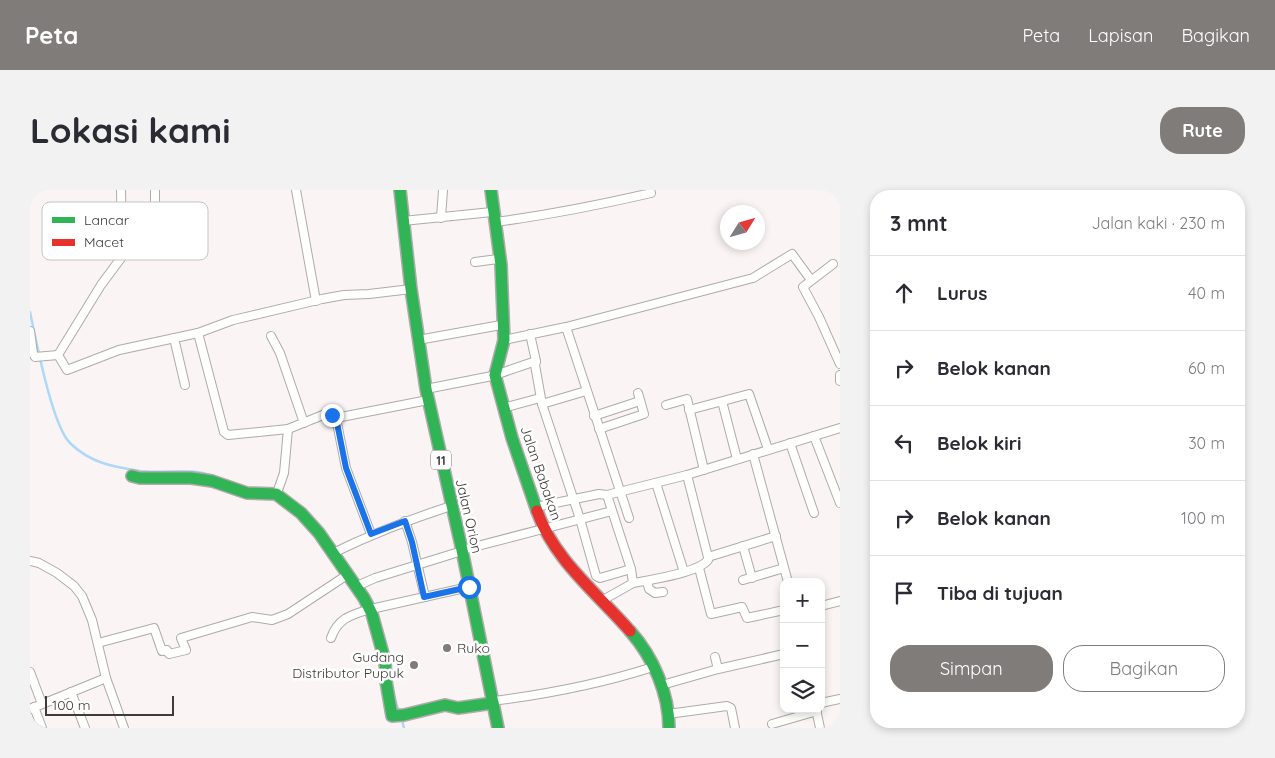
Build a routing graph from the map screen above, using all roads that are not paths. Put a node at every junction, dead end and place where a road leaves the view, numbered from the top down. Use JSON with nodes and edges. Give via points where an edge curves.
{"nodes":[{"id":1,"x":296,"y":190,"type":"edge"},
{"id":2,"x":400,"y":190,"type":"edge"},
{"id":3,"x":443,"y":190,"type":"edge"},
{"id":4,"x":491,"y":190,"type":"edge"},
{"id":5,"x":650,"y":190,"type":"edge"},
{"id":6,"x":492,"y":214,"type":"junction"},
{"id":7,"x":441,"y":218,"type":"junction"},
{"id":8,"x":403,"y":221,"type":"junction"},
{"id":9,"x":498,"y":259,"type":"junction"},
{"id":10,"x":120,"y":260,"type":"edge"},
{"id":11,"x":475,"y":262,"type":"dead end"},
{"id":12,"x":833,"y":264,"type":"dead end"},
{"id":13,"x":811,"y":280,"type":"junction"},
{"id":14,"x":410,"y":289,"type":"junction"},
{"id":15,"x":316,"y":301,"type":"junction"},
{"id":16,"x":500,"y":325,"type":"junction"},
{"id":17,"x":566,"y":327,"type":"junction"},
{"id":18,"x":30,"y":330,"type":"edge"},
{"id":19,"x":198,"y":333,"type":"junction"},
{"id":20,"x":530,"y":334,"type":"junction"},
{"id":21,"x":271,"y":336,"type":"dead end"},
{"id":22,"x":174,"y":338,"type":"junction"},
{"id":23,"x":418,"y":340,"type":"junction"},
{"id":24,"x":504,"y":340,"type":"junction"},
{"id":25,"x":58,"y":354,"type":"junction"},
{"id":26,"x":536,"y":361,"type":"junction"},
{"id":27,"x":840,"y":364,"type":"edge"},
{"id":28,"x":840,"y":375,"type":"edge"},
{"id":29,"x":491,"y":376,"type":"junction"},
{"id":30,"x":840,"y":381,"type":"edge"},
{"id":31,"x":186,"y":385,"type":"dead end"},
{"id":32,"x":586,"y":391,"type":"junction"},
{"id":33,"x":427,"y":394,"type":"junction"},
{"id":34,"x":541,"y":401,"type":"junction"},
{"id":35,"x":666,"y":405,"type":"dead end"},
{"id":36,"x":723,"y":405,"type":"dead end"},
{"id":37,"x":503,"y":408,"type":"junction"},
{"id":38,"x":690,"y":410,"type":"junction"},
{"id":39,"x":594,"y":416,"type":"junction"},
{"id":40,"x":336,"y":418,"type":"junction"},
{"id":41,"x":304,"y":423,"type":"junction"},
{"id":42,"x":840,"y":428,"type":"edge"},
{"id":43,"x":288,"y":429,"type":"junction"},
{"id":44,"x":599,"y":429,"type":"junction"},
{"id":45,"x":814,"y":436,"type":"junction"},
{"id":46,"x":790,"y":443,"type":"junction"},
{"id":47,"x":768,"y":449,"type":"junction"},
{"id":48,"x":754,"y":454,"type":"junction"},
{"id":49,"x":737,"y":460,"type":"junction"},
{"id":50,"x":704,"y":470,"type":"junction"},
{"id":51,"x":687,"y":475,"type":"junction"},
{"id":52,"x":132,"y":476,"type":"dead end"},
{"id":53,"x":656,"y":483,"type":"junction"},
{"id":54,"x":620,"y":491,"type":"junction"},
{"id":55,"x":277,"y":492,"type":"junction"},
{"id":56,"x":607,"y":495,"type":"junction"},
{"id":57,"x":573,"y":499,"type":"junction"},
{"id":58,"x":840,"y":504,"type":"edge"},
{"id":59,"x":451,"y":506,"type":"junction"},
{"id":60,"x":536,"y":507,"type":"junction"},
{"id":61,"x":612,"y":511,"type":"junction"},
{"id":62,"x":814,"y":513,"type":"dead end"},
{"id":63,"x":629,"y":518,"type":"dead end"},
{"id":64,"x":580,"y":519,"type":"junction"},
{"id":65,"x":405,"y":521,"type":"junction"},
{"id":66,"x":543,"y":528,"type":"junction"},
{"id":67,"x":371,"y":534,"type":"junction"},
{"id":68,"x":776,"y":536,"type":"junction"},
{"id":69,"x":743,"y":546,"type":"junction"},
{"id":70,"x":462,"y":551,"type":"junction"},
{"id":71,"x":335,"y":552,"type":"junction"},
{"id":72,"x":708,"y":557,"type":"junction"},
{"id":73,"x":30,"y":561,"type":"edge"},
{"id":74,"x":417,"y":565,"type":"junction"},
{"id":75,"x":699,"y":568,"type":"junction"},
{"id":76,"x":784,"y":568,"type":"junction"},
{"id":77,"x":631,"y":570,"type":"junction"},
{"id":78,"x":684,"y":572,"type":"junction"},
{"id":79,"x":347,"y":575,"type":"junction"},
{"id":80,"x":752,"y":578,"type":"junction"},
{"id":81,"x":787,"y":578,"type":"edge"},
{"id":82,"x":743,"y":580,"type":"dead end"},
{"id":83,"x":647,"y":581,"type":"junction"},
{"id":84,"x":633,"y":583,"type":"junction"},
{"id":85,"x":358,"y":586,"type":"junction"},
{"id":86,"x":469,"y":587,"type":"junction"},
{"id":87,"x":663,"y":592,"type":"dead end"},
{"id":88,"x":424,"y":597,"type":"junction"},
{"id":89,"x":603,"y":600,"type":"junction"},
{"id":90,"x":840,"y":601,"type":"edge"},
{"id":91,"x":825,"y":605,"type":"edge"},
{"id":92,"x":372,"y":609,"type":"junction"},
{"id":93,"x":780,"y":611,"type":"edge"},
{"id":94,"x":331,"y":638,"type":"dead end"},
{"id":95,"x":98,"y":643,"type":"junction"},
{"id":96,"x":780,"y":655,"type":"edge"},
{"id":97,"x":715,"y":657,"type":"dead end"},
{"id":98,"x":653,"y":667,"type":"junction"},
{"id":99,"x":718,"y":669,"type":"junction"},
{"id":100,"x":30,"y":672,"type":"edge"},
{"id":101,"x":106,"y":678,"type":"junction"},
{"id":102,"x":662,"y":685,"type":"junction"},
{"id":103,"x":71,"y":692,"type":"junction"},
{"id":104,"x":840,"y":699,"type":"edge"},
{"id":105,"x":493,"y":702,"type":"junction"},
{"id":106,"x":825,"y":702,"type":"edge"},
{"id":107,"x":42,"y":704,"type":"junction"},
{"id":108,"x":32,"y":708,"type":"edge"},
{"id":109,"x":807,"y":713,"type":"edge"},
{"id":110,"x":817,"y":713,"type":"edge"},
{"id":111,"x":668,"y":714,"type":"junction"},
{"id":112,"x":772,"y":724,"type":"dead end"},
{"id":113,"x":42,"y":728,"type":"edge"},
{"id":114,"x":85,"y":728,"type":"edge"},
{"id":115,"x":124,"y":728,"type":"edge"},
{"id":116,"x":498,"y":728,"type":"edge"},
{"id":117,"x":669,"y":728,"type":"edge"},
{"id":118,"x":735,"y":728,"type":"edge"},
{"id":119,"x":820,"y":728,"type":"edge"}],
"edges":[{"from":1,"to":15,"type":"street"},
{"from":2,"to":8,"type":"main road","name":"Jalan Orion","number":"11"},
{"from":3,"to":7,"type":"street"},
{"from":4,"to":6,"type":"main road","name":"Jalan Babakan"},
{"from":5,"to":6,"type":"street","via":[[651,193],[554,214]]},
{"from":6,"to":7,"type":"street"},
{"from":6,"to":9,"type":"main road","name":"Jalan Babakan"},
{"from":7,"to":8,"type":"street"},
{"from":8,"to":14,"type":"main road","name":"Jalan Orion","number":"11"},
{"from":9,"to":11,"type":"street"},
{"from":9,"to":16,"type":"main road","name":"Jalan Babakan"},
{"from":10,"to":25,"type":"street"},
{"from":12,"to":13,"type":"street"},
{"from":13,"to":17,"type":"street","via":[[792,254],[753,278]]},
{"from":13,"to":27,"type":"street","via":[[803,287]]},
{"from":14,"to":15,"type":"street"},
{"from":14,"to":23,"type":"main road","name":"Jalan Orion","number":"11"},
{"from":15,"to":19,"type":"street","via":[[233,320]]},
{"from":16,"to":23,"type":"street"},
{"from":16,"to":24,"type":"main road","name":"Jalan Babakan"},
{"from":17,"to":20,"type":"street"},
{"from":17,"to":32,"type":"street"},
{"from":18,"to":25,"type":"street","via":[[33,352],[39,356]]},
{"from":19,"to":22,"type":"street"},
{"from":19,"to":43,"type":"street","via":[[224,432],[232,435]]},
{"from":20,"to":24,"type":"street"},
{"from":20,"to":26,"type":"street"},
{"from":21,"to":41,"type":"street"},
{"from":22,"to":25,"type":"street","via":[[119,350],[67,370]]},
{"from":22,"to":31,"type":"street"},
{"from":23,"to":33,"type":"main road","name":"Jalan Orion","number":"11"},
{"from":24,"to":29,"type":"main road","name":"Jalan Babakan"},
{"from":26,"to":29,"type":"street"},
{"from":26,"to":34,"type":"street"},
{"from":28,"to":30,"type":"street"},
{"from":29,"to":33,"type":"street"},
{"from":29,"to":37,"type":"main road","name":"Jalan Babakan"},
{"from":32,"to":34,"type":"street"},
{"from":32,"to":39,"type":"street"},
{"from":33,"to":40,"type":"street"},
{"from":33,"to":59,"type":"main road","name":"Jalan Orion","number":"11"},
{"from":34,"to":37,"type":"street"},
{"from":34,"to":57,"type":"street"},
{"from":35,"to":38,"type":"street","via":[[686,399]]},
{"from":36,"to":49,"type":"street"},
{"from":37,"to":60,"type":"main road","name":"Jalan Babakan"},
{"from":38,"to":47,"type":"street","via":[[749,394]]},
{"from":38,"to":50,"type":"street"},
{"from":39,"to":44,"type":"street"},
{"from":39,"to":44,"type":"street","via":[[639,397],[644,414]]},
{"from":40,"to":41,"type":"street","via":[[328,413]]},
{"from":40,"to":67,"type":"street","via":[[346,468]]},
{"from":41,"to":43,"type":"street"},
{"from":42,"to":45,"type":"street"},
{"from":43,"to":55,"type":"street","via":[[284,473]]},
{"from":44,"to":54,"type":"street"},
{"from":45,"to":46,"type":"street"},
{"from":45,"to":58,"type":"street"},
{"from":46,"to":47,"type":"street"},
{"from":46,"to":62,"type":"street"},
{"from":47,"to":48,"type":"street"},
{"from":48,"to":49,"type":"street"},
{"from":48,"to":68,"type":"street"},
{"from":49,"to":50,"type":"street"},
{"from":50,"to":51,"type":"street"},
{"from":51,"to":53,"type":"street"},
{"from":51,"to":72,"type":"street"},
{"from":52,"to":55,"type":"main road","via":[[191,478],[247,493]]},
{"from":53,"to":54,"type":"street"},
{"from":53,"to":78,"type":"street"},
{"from":54,"to":56,"type":"street"},
{"from":54,"to":63,"type":"street"},
{"from":55,"to":71,"type":"main road","via":[[301,513]]},
{"from":56,"to":57,"type":"street"},
{"from":56,"to":61,"type":"street"},
{"from":57,"to":60,"type":"street"},
{"from":57,"to":64,"type":"street"},
{"from":59,"to":65,"type":"street"},
{"from":59,"to":70,"type":"main road","name":"Jalan Orion","number":"11"},
{"from":60,"to":66,"type":"main road","name":"Jalan Babakan"},
{"from":61,"to":64,"type":"street"},
{"from":61,"to":77,"type":"street"},
{"from":64,"to":66,"type":"street"},
{"from":64,"to":77,"type":"street","via":[[598,578]]},
{"from":65,"to":67,"type":"street"},
{"from":65,"to":74,"type":"street"},
{"from":66,"to":70,"type":"street"},
{"from":66,"to":89,"type":"main road","name":"Jalan Babakan","via":[[575,573]]},
{"from":67,"to":71,"type":"street"},
{"from":68,"to":69,"type":"street"},
{"from":68,"to":76,"type":"street"},
{"from":69,"to":72,"type":"street"},
{"from":69,"to":80,"type":"street"},
{"from":70,"to":74,"type":"street"},
{"from":70,"to":86,"type":"main road","name":"Jalan Orion","number":"11"},
{"from":71,"to":79,"type":"main road"},
{"from":72,"to":75,"type":"street"},
{"from":73,"to":95,"type":"street","via":[[46,566],[80,593]]},
{"from":74,"to":85,"type":"street"},
{"from":74,"to":88,"type":"street"},
{"from":75,"to":78,"type":"street"},
{"from":75,"to":93,"type":"street","via":[[711,614],[742,607],[747,618]]},
{"from":76,"to":80,"type":"street"},
{"from":76,"to":81,"type":"street"},
{"from":77,"to":84,"type":"street"},
{"from":78,"to":83,"type":"street"},
{"from":79,"to":85,"type":"main road"},
{"from":79,"to":95,"type":"street","via":[[278,619],[252,617],[181,638],[186,650],[169,654],[167,650],[162,651],[154,628]]},
{"from":80,"to":82,"type":"street"},
{"from":83,"to":84,"type":"street"},
{"from":83,"to":87,"type":"street","via":[[652,591]]},
{"from":84,"to":89,"type":"street"},
{"from":85,"to":92,"type":"main road"},
{"from":86,"to":88,"type":"street"},
{"from":86,"to":105,"type":"main road","name":"Jalan Orion","number":"11"},
{"from":88,"to":92,"type":"street"},
{"from":89,"to":98,"type":"main road","name":"Jalan Babakan","via":[[643,646]]},
{"from":90,"to":91,"type":"street"},
{"from":92,"to":94,"type":"street","via":[[343,620],[335,627]]},
{"from":92,"to":105,"type":"main road","via":[[385,661],[392,716]]},
{"from":95,"to":101,"type":"street"},
{"from":96,"to":99,"type":"street"},
{"from":97,"to":99,"type":"street"},
{"from":98,"to":102,"type":"main road","name":"Jalan Babakan"},
{"from":98,"to":105,"type":"street","via":[[618,679]]},
{"from":99,"to":102,"type":"street"},
{"from":100,"to":107,"type":"street"},
{"from":101,"to":103,"type":"street"},
{"from":101,"to":115,"type":"street"},
{"from":102,"to":111,"type":"main road","name":"Jalan Babakan"},
{"from":103,"to":107,"type":"street"},
{"from":103,"to":114,"type":"street"},
{"from":104,"to":106,"type":"street"},
{"from":105,"to":116,"type":"main road","name":"Jalan Orion","number":"11"},
{"from":107,"to":108,"type":"street"},
{"from":108,"to":113,"type":"street"},
{"from":109,"to":112,"type":"street"},
{"from":110,"to":119,"type":"street"},
{"from":111,"to":117,"type":"main road","name":"Jalan Babakan"},
{"from":111,"to":118,"type":"street","via":[[727,706],[731,708]]}]}
